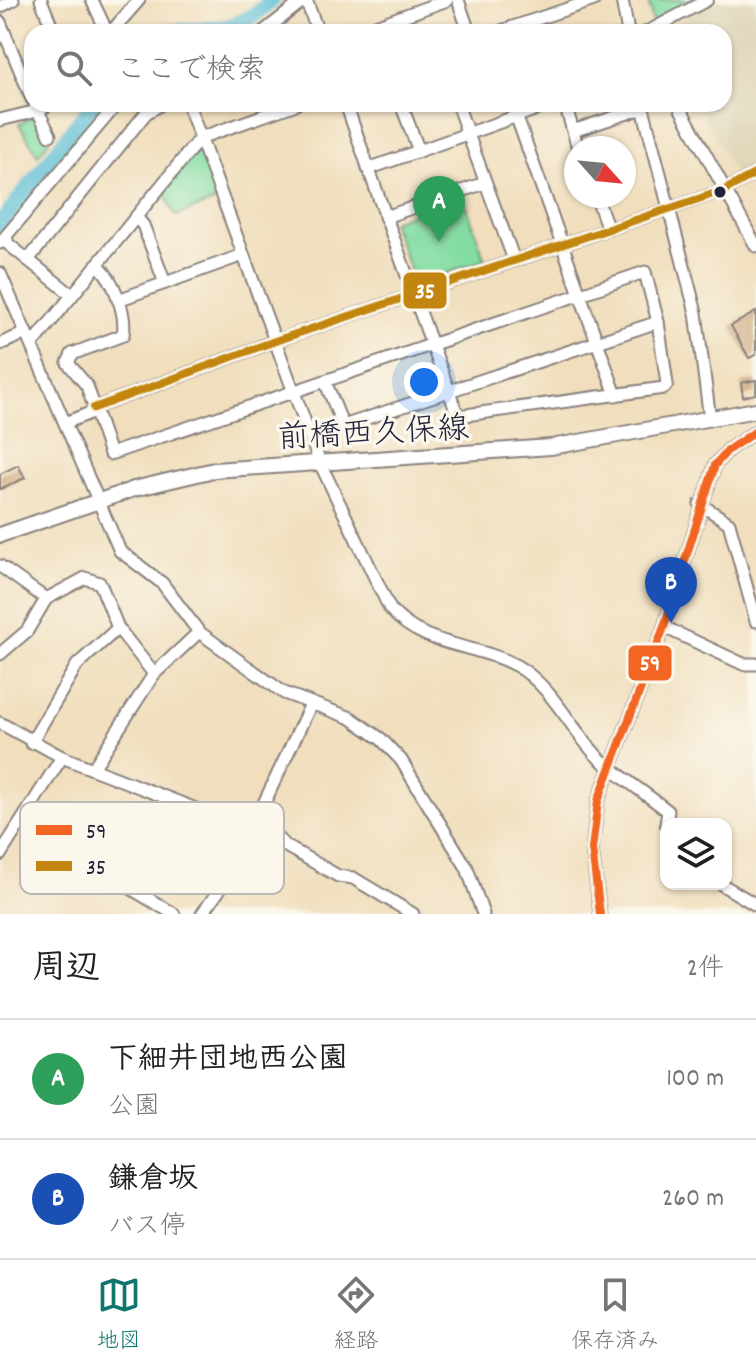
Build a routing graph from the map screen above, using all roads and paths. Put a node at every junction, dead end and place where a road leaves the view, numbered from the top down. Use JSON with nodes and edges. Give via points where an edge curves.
{"nodes":[{"id":1,"x":13,"y":0,"type":"edge"},
{"id":2,"x":41,"y":0,"type":"edge"},
{"id":3,"x":92,"y":0,"type":"edge"},
{"id":4,"x":139,"y":0,"type":"edge"},
{"id":5,"x":305,"y":0,"type":"edge"},
{"id":6,"x":447,"y":0,"type":"edge"},
{"id":7,"x":458,"y":0,"type":"edge"},
{"id":8,"x":594,"y":0,"type":"edge"},
{"id":9,"x":622,"y":0,"type":"edge"},
{"id":10,"x":707,"y":0,"type":"edge"},
{"id":11,"x":0,"y":7,"type":"edge"},
{"id":12,"x":538,"y":19,"type":"junction"},
{"id":13,"x":0,"y":22,"type":"edge"},
{"id":14,"x":51,"y":24,"type":"edge"},
{"id":15,"x":105,"y":24,"type":"edge"},
{"id":16,"x":116,"y":24,"type":"edge"},
{"id":17,"x":274,"y":24,"type":"edge"},
{"id":18,"x":315,"y":24,"type":"edge"},
{"id":19,"x":381,"y":24,"type":"edge"},
{"id":20,"x":466,"y":24,"type":"edge"},
{"id":21,"x":523,"y":24,"type":"edge"},
{"id":22,"x":540,"y":24,"type":"edge"},
{"id":23,"x":626,"y":24,"type":"edge"},
{"id":24,"x":662,"y":24,"type":"edge"},
{"id":25,"x":24,"y":81,"type":"edge"},
{"id":26,"x":24,"y":109,"type":"edge"},
{"id":27,"x":38,"y":112,"type":"edge"},
{"id":28,"x":110,"y":112,"type":"edge"},
{"id":29,"x":148,"y":112,"type":"edge"},
{"id":30,"x":191,"y":112,"type":"edge"},
{"id":31,"x":273,"y":112,"type":"edge"},
{"id":32,"x":349,"y":112,"type":"edge"},
{"id":33,"x":404,"y":112,"type":"edge"},
{"id":34,"x":460,"y":112,"type":"edge"},
{"id":35,"x":515,"y":112,"type":"edge"},
{"id":36,"x":528,"y":112,"type":"edge"},
{"id":37,"x":567,"y":112,"type":"edge"},
{"id":38,"x":625,"y":112,"type":"edge"},
{"id":39,"x":644,"y":112,"type":"edge"},
{"id":40,"x":682,"y":112,"type":"edge"},
{"id":41,"x":516,"y":116,"type":"junction"},
{"id":42,"x":0,"y":120,"type":"edge"},
{"id":43,"x":573,"y":131,"type":"junction"},
{"id":44,"x":467,"y":134,"type":"junction"},
{"id":45,"x":50,"y":135,"type":"dead end"},
{"id":46,"x":574,"y":136,"type":"edge"},
{"id":47,"x":200,"y":138,"type":"junction"},
{"id":48,"x":419,"y":151,"type":"junction"},
{"id":49,"x":368,"y":169,"type":"junction"},
{"id":50,"x":756,"y":173,"type":"edge"},
{"id":51,"x":485,"y":183,"type":"junction"},
{"id":52,"x":725,"y":190,"type":"junction"},
{"id":53,"x":600,"y":208,"type":"edge"},
{"id":54,"x":669,"y":209,"type":"junction"},
{"id":55,"x":136,"y":217,"type":"junction"},
{"id":56,"x":385,"y":217,"type":"junction"},
{"id":57,"x":608,"y":229,"type":"junction"},
{"id":58,"x":3,"y":240,"type":"edge"},
{"id":59,"x":562,"y":244,"type":"junction"},
{"id":60,"x":756,"y":246,"type":"edge"},
{"id":61,"x":243,"y":255,"type":"junction"},
{"id":62,"x":28,"y":260,"type":"junction"},
{"id":63,"x":514,"y":260,"type":"junction"},
{"id":64,"x":97,"y":264,"type":"junction"},
{"id":65,"x":0,"y":273,"type":"edge"},
{"id":66,"x":165,"y":283,"type":"junction"},
{"id":67,"x":413,"y":294,"type":"junction"},
{"id":68,"x":580,"y":294,"type":"junction"},
{"id":69,"x":72,"y":295,"type":"junction"},
{"id":70,"x":118,"y":300,"type":"junction"},
{"id":71,"x":658,"y":322,"type":"junction"},
{"id":72,"x":26,"y":333,"type":"junction"},
{"id":73,"x":275,"y":341,"type":"junction"},
{"id":74,"x":597,"y":342,"type":"junction"},
{"id":75,"x":0,"y":344,"type":"edge"},
{"id":76,"x":32,"y":345,"type":"junction"},
{"id":77,"x":432,"y":345,"type":"junction"},
{"id":78,"x":325,"y":381,"type":"junction"},
{"id":79,"x":449,"y":391,"type":"junction"},
{"id":80,"x":294,"y":392,"type":"junction"},
{"id":81,"x":616,"y":395,"type":"junction"},
{"id":82,"x":95,"y":409,"type":"junction"},
{"id":83,"x":756,"y":410,"type":"edge"},
{"id":84,"x":710,"y":419,"type":"junction"},
{"id":85,"x":65,"y":423,"type":"junction"},
{"id":86,"x":756,"y":431,"type":"edge"},
{"id":87,"x":320,"y":463,"type":"junction"},
{"id":88,"x":98,"y":501,"type":"junction"},
{"id":89,"x":700,"y":504,"type":"junction"},
{"id":90,"x":0,"y":535,"type":"edge"},
{"id":91,"x":0,"y":566,"type":"edge"},
{"id":92,"x":46,"y":599,"type":"junction"},
{"id":93,"x":756,"y":621,"type":"edge"},
{"id":94,"x":664,"y":627,"type":"junction"},
{"id":95,"x":118,"y":628,"type":"junction"},
{"id":96,"x":199,"y":632,"type":"junction"},
{"id":97,"x":0,"y":654,"type":"edge"},
{"id":98,"x":756,"y":664,"type":"edge"},
{"id":99,"x":154,"y":674,"type":"junction"},
{"id":100,"x":311,"y":704,"type":"junction"},
{"id":101,"x":0,"y":723,"type":"edge"},
{"id":102,"x":31,"y":743,"type":"junction"},
{"id":103,"x":62,"y":757,"type":"junction"},
{"id":104,"x":94,"y":767,"type":"junction"},
{"id":105,"x":611,"y":767,"type":"junction"},
{"id":106,"x":34,"y":802,"type":"edge"},
{"id":107,"x":179,"y":802,"type":"edge"},
{"id":108,"x":265,"y":802,"type":"edge"},
{"id":109,"x":667,"y":818,"type":"edge"},
{"id":110,"x":20,"y":825,"type":"edge"},
{"id":111,"x":284,"y":845,"type":"edge"},
{"id":112,"x":0,"y":855,"type":"edge"},
{"id":113,"x":731,"y":890,"type":"edge"},
{"id":114,"x":140,"y":894,"type":"edge"},
{"id":115,"x":216,"y":894,"type":"edge"},
{"id":116,"x":756,"y":905,"type":"edge"},
{"id":117,"x":174,"y":914,"type":"edge"},
{"id":118,"x":202,"y":914,"type":"edge"},
{"id":119,"x":413,"y":914,"type":"edge"},
{"id":120,"x":483,"y":914,"type":"edge"},
{"id":121,"x":600,"y":914,"type":"edge"}],
"edges":[{"from":1,"to":11,"type":"street"},
{"from":2,"to":14,"type":"street"},
{"from":3,"to":15,"type":"street"},
{"from":4,"to":16,"type":"street"},
{"from":5,"to":17,"type":"street"},
{"from":5,"to":18,"type":"street"},
{"from":6,"to":19,"type":"street"},
{"from":7,"to":20,"type":"street"},
{"from":8,"to":12,"type":"street"},
{"from":9,"to":23,"type":"street"},
{"from":10,"to":24,"type":"street"},
{"from":12,"to":21,"type":"street"},
{"from":12,"to":22,"type":"street"},
{"from":13,"to":25,"type":"street"},
{"from":26,"to":42,"type":"street"},
{"from":27,"to":45,"type":"street"},
{"from":28,"to":58,"type":"street"},
{"from":29,"to":62,"type":"street"},
{"from":30,"to":47,"type":"street"},
{"from":31,"to":47,"type":"street"},
{"from":32,"to":49,"type":"street"},
{"from":33,"to":48,"type":"street"},
{"from":34,"to":44,"type":"street"},
{"from":35,"to":41,"type":"street"},
{"from":36,"to":41,"type":"street"},
{"from":37,"to":43,"type":"street"},
{"from":38,"to":43,"type":"street"},
{"from":39,"to":54,"type":"street"},
{"from":40,"to":52,"type":"street"},
{"from":41,"to":44,"type":"street"},
{"from":41,"to":59,"type":"street"},
{"from":43,"to":46,"type":"street"},
{"from":44,"to":48,"type":"street"},
{"from":44,"to":51,"type":"street"},
{"from":47,"to":55,"type":"street"},
{"from":47,"to":61,"type":"street"},
{"from":48,"to":49,"type":"street"},
{"from":49,"to":56,"type":"street"},
{"from":50,"to":52,"type":"street"},
{"from":51,"to":56,"type":"street"},
{"from":51,"to":63,"type":"street"},
{"from":52,"to":54,"type":"street"},
{"from":52,"to":60,"type":"street"},
{"from":53,"to":57,"type":"street"},
{"from":54,"to":57,"type":"street"},
{"from":54,"to":84,"type":"street","via":[[696,313]]},
{"from":55,"to":64,"type":"street"},
{"from":55,"to":66,"type":"street"},
{"from":56,"to":67,"type":"street"},
{"from":57,"to":59,"type":"street"},
{"from":58,"to":62,"type":"street"},
{"from":59,"to":63,"type":"street"},
{"from":59,"to":68,"type":"street"},
{"from":61,"to":66,"type":"street"},
{"from":61,"to":73,"type":"street"},
{"from":62,"to":69,"type":"street"},
{"from":63,"to":67,"type":"street"},
{"from":64,"to":69,"type":"street"},
{"from":64,"to":70,"type":"street"},
{"from":65,"to":72,"type":"street"},
{"from":66,"to":70,"type":"street"},
{"from":67,"to":73,"type":"street"},
{"from":67,"to":77,"type":"street"},
{"from":68,"to":71,"type":"street","via":[[645,272]]},
{"from":68,"to":74,"type":"street"},
{"from":68,"to":77,"type":"street"},
{"from":69,"to":76,"type":"street"},
{"from":70,"to":82,"type":"street","via":[[123,335],[72,354],[68,363],[87,386]]},
{"from":71,"to":74,"type":"street"},
{"from":71,"to":81,"type":"street","via":[[667,384]]},
{"from":72,"to":75,"type":"street"},
{"from":72,"to":76,"type":"street"},
{"from":73,"to":80,"type":"street"},
{"from":73,"to":82,"type":"street"},
{"from":74,"to":79,"type":"street"},
{"from":74,"to":81,"type":"street"},
{"from":76,"to":85,"type":"street"},
{"from":77,"to":78,"type":"street"},
{"from":77,"to":79,"type":"street"},
{"from":78,"to":79,"type":"street","via":[[343,426]]},
{"from":78,"to":80,"type":"street"},
{"from":79,"to":81,"type":"street","via":[[458,416]]},
{"from":80,"to":82,"type":"street","via":[[110,454]]},
{"from":80,"to":87,"type":"street"},
{"from":82,"to":85,"type":"street"},
{"from":83,"to":84,"type":"main road","name":"前橋西久保線"},
{"from":84,"to":87,"type":"main road","name":"前橋西久保線","via":[[551,447]]},
{"from":85,"to":88,"type":"street"},
{"from":86,"to":89,"type":"street","via":[[715,465]]},
{"from":87,"to":88,"type":"main road","name":"前橋西久保線","via":[[214,470]]},
{"from":87,"to":105,"type":"street","via":[[402,624],[532,676]]},
{"from":88,"to":90,"type":"main road","name":"前橋西久保線"},
{"from":88,"to":96,"type":"street","via":[[120,551],[162,583]]},
{"from":89,"to":93,"type":"street","via":[[729,523]]},
{"from":89,"to":94,"type":"street"},
{"from":91,"to":92,"type":"street"},
{"from":92,"to":95,"type":"street","via":[[91,578],[100,583]]},
{"from":92,"to":97,"type":"street","via":[[27,631]]},
{"from":94,"to":98,"type":"street","via":[[743,664]]},
{"from":94,"to":105,"type":"street"},
{"from":95,"to":99,"type":"street"},
{"from":95,"to":102,"type":"street","via":[[77,665]]},
{"from":96,"to":99,"type":"street"},
{"from":96,"to":100,"type":"street","via":[[284,693]]},
{"from":99,"to":104,"type":"street"},
{"from":100,"to":108,"type":"street"},
{"from":100,"to":120,"type":"street","via":[[351,718],[401,760],[467,868]]},
{"from":101,"to":102,"type":"street"},
{"from":102,"to":103,"type":"street"},
{"from":103,"to":104,"type":"street"},
{"from":103,"to":106,"type":"street"},
{"from":104,"to":107,"type":"street"},
{"from":105,"to":109,"type":"street","via":[[668,811]]},
{"from":105,"to":121,"type":"street","via":[[594,819]]},
{"from":110,"to":112,"type":"street"},
{"from":111,"to":119,"type":"street"},
{"from":113,"to":116,"type":"street"},
{"from":114,"to":117,"type":"street"},
{"from":115,"to":118,"type":"street"}]}
